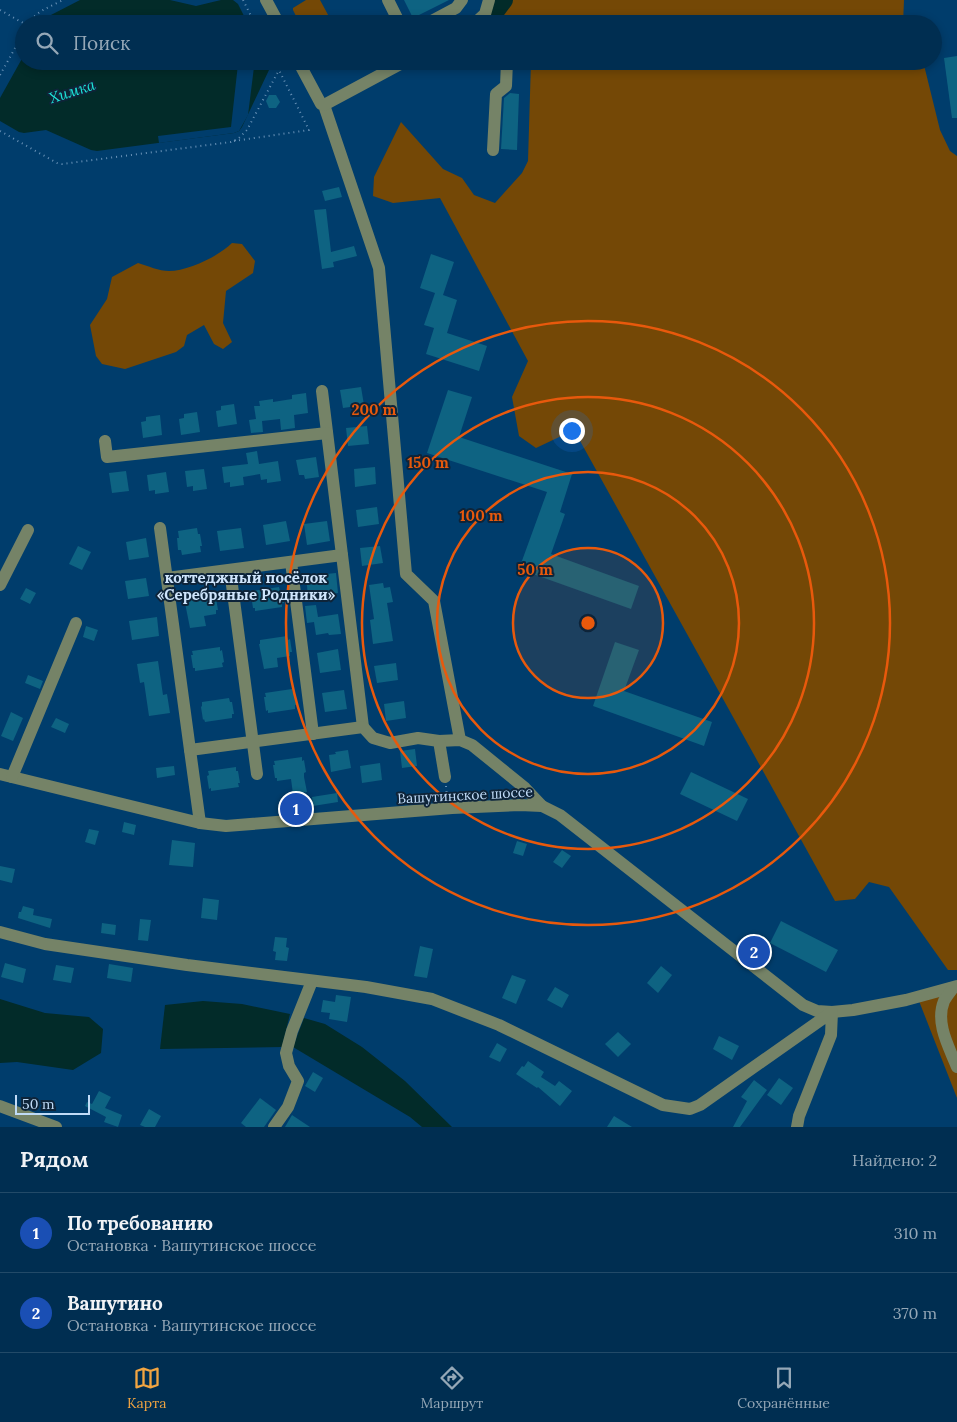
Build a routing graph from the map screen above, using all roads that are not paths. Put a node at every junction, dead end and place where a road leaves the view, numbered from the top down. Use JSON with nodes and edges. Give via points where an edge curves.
{"nodes":[{"id":1,"x":266,"y":0,"type":"edge"},
{"id":2,"x":388,"y":0,"type":"edge"},
{"id":3,"x":462,"y":0,"type":"edge"},
{"id":4,"x":489,"y":0,"type":"edge"},
{"id":5,"x":274,"y":15,"type":"edge"},
{"id":6,"x":396,"y":15,"type":"edge"},
{"id":7,"x":443,"y":15,"type":"edge"},
{"id":8,"x":484,"y":15,"type":"edge"},
{"id":9,"x":303,"y":70,"type":"edge"},
{"id":10,"x":389,"y":70,"type":"edge"},
{"id":11,"x":507,"y":70,"type":"edge"},
{"id":12,"x":324,"y":105,"type":"junction"},
{"id":13,"x":493,"y":150,"type":"dead end"},
{"id":14,"x":322,"y":391,"type":"dead end"},
{"id":15,"x":327,"y":433,"type":"junction"},
{"id":16,"x":104,"y":441,"type":"dead end"},
{"id":17,"x":160,"y":528,"type":"dead end"},
{"id":18,"x":28,"y":530,"type":"dead end"},
{"id":19,"x":342,"y":555,"type":"junction"},
{"id":20,"x":291,"y":562,"type":"junction"},
{"id":21,"x":230,"y":570,"type":"junction"},
{"id":22,"x":167,"y":578,"type":"junction"},
{"id":23,"x":0,"y":586,"type":"edge"},
{"id":24,"x":76,"y":623,"type":"dead end"},
{"id":25,"x":363,"y":727,"type":"junction"},
{"id":26,"x":313,"y":734,"type":"junction"},
{"id":27,"x":460,"y":740,"type":"junction"},
{"id":28,"x":439,"y":741,"type":"junction"},
{"id":29,"x":252,"y":742,"type":"junction"},
{"id":30,"x":190,"y":750,"type":"junction"},
{"id":31,"x":257,"y":774,"type":"dead end"},
{"id":32,"x":6,"y":775,"type":"edge"},
{"id":33,"x":445,"y":777,"type":"road end"},
{"id":34,"x":542,"y":806,"type":"junction"},
{"id":35,"x":200,"y":823,"type":"junction"},
{"id":36,"x":0,"y":932,"type":"edge"},
{"id":37,"x":312,"y":981,"type":"junction"},
{"id":38,"x":955,"y":987,"type":"edge"},
{"id":39,"x":832,"y":1012,"type":"junction"},
{"id":40,"x":957,"y":1067,"type":"edge"},
{"id":41,"x":0,"y":1106,"type":"edge"},
{"id":42,"x":56,"y":1127,"type":"edge"},
{"id":43,"x":274,"y":1127,"type":"edge"},
{"id":44,"x":797,"y":1127,"type":"edge"}],
"edges":[{"from":1,"to":5,"type":"street"},
{"from":2,"to":6,"type":"street"},
{"from":3,"to":7,"type":"street","via":[[456,8]]},
{"from":4,"to":8,"type":"street"},
{"from":9,"to":12,"type":"street"},
{"from":10,"to":12,"type":"street"},
{"from":11,"to":13,"type":"street","via":[[506,86],[496,94]]},
{"from":12,"to":27,"type":"street","via":[[379,268],[406,574],[434,601]]},
{"from":14,"to":15,"type":"street"},
{"from":15,"to":16,"type":"street","via":[[106,457]]},
{"from":15,"to":19,"type":"street"},
{"from":17,"to":22,"type":"street"},
{"from":18,"to":23,"type":"street"},
{"from":19,"to":20,"type":"street"},
{"from":19,"to":25,"type":"street"},
{"from":20,"to":21,"type":"street"},
{"from":20,"to":26,"type":"street"},
{"from":21,"to":22,"type":"street"},
{"from":21,"to":29,"type":"street"},
{"from":22,"to":30,"type":"street"},
{"from":24,"to":32,"type":"street"},
{"from":25,"to":26,"type":"street"},
{"from":25,"to":28,"type":"street","via":[[373,738],[390,743],[418,738]]},
{"from":26,"to":29,"type":"street"},
{"from":27,"to":28,"type":"street"},
{"from":27,"to":34,"type":"street","via":[[472,745]]},
{"from":28,"to":33,"type":"street"},
{"from":29,"to":30,"type":"street"},
{"from":29,"to":31,"type":"street"},
{"from":30,"to":35,"type":"street"},
{"from":32,"to":35,"type":"street","name":"Вашутинское шоссе"},
{"from":34,"to":35,"type":"street","name":"Вашутинское шоссе","via":[[452,808],[226,826]]},
{"from":34,"to":39,"type":"street","name":"Вашутинское шоссе","via":[[560,815],[803,1005],[817,1011]]},
{"from":36,"to":37,"type":"street","via":[[54,946]]},
{"from":37,"to":39,"type":"street","via":[[432,999],[499,1025],[663,1105],[690,1109]]},
{"from":37,"to":43,"type":"street","via":[[286,1053],[288,1066],[298,1081],[288,1107]]},
{"from":38,"to":39,"type":"street","name":"Вашутинское шоссе","via":[[906,1000]]},
{"from":38,"to":40,"type":"street","via":[[944,1001],[941,1016]]},
{"from":39,"to":44,"type":"street","via":[[831,1035]]},
{"from":41,"to":42,"type":"street"}]}
